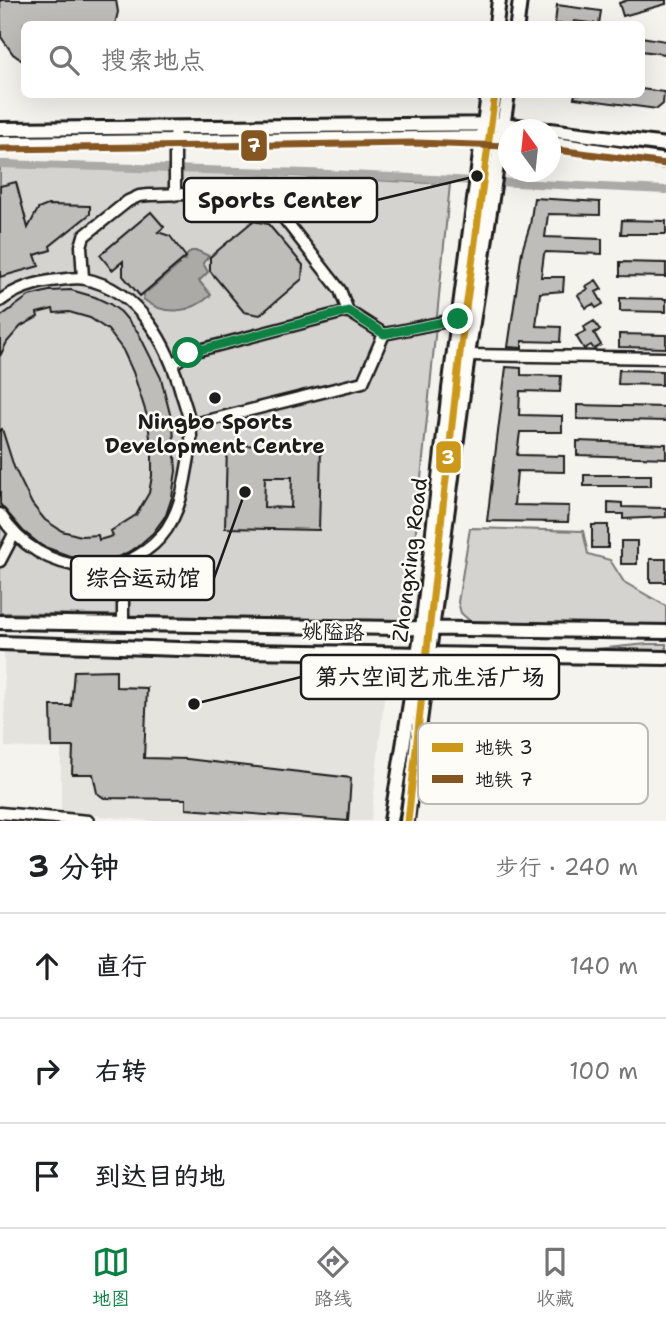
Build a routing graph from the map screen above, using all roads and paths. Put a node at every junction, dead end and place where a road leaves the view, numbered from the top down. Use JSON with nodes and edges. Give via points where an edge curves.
{"nodes":[{"id":1,"x":499,"y":0,"type":"edge"},
{"id":2,"x":520,"y":0,"type":"edge"},
{"id":3,"x":496,"y":21,"type":"edge"},
{"id":4,"x":517,"y":21,"type":"edge"},
{"id":5,"x":488,"y":98,"type":"edge"},
{"id":6,"x":508,"y":98,"type":"edge"},
{"id":7,"x":506,"y":119,"type":"edge"},
{"id":8,"x":0,"y":130,"type":"edge"},
{"id":9,"x":484,"y":130,"type":"junction"},
{"id":10,"x":498,"y":131,"type":"edge"},
{"id":11,"x":561,"y":132,"type":"edge"},
{"id":12,"x":175,"y":133,"type":"dead end"},
{"id":13,"x":0,"y":144,"type":"edge"},
{"id":14,"x":561,"y":145,"type":"edge"},
{"id":15,"x":666,"y":145,"type":"edge"},
{"id":16,"x":666,"y":161,"type":"edge"},
{"id":17,"x":498,"y":165,"type":"edge"},
{"id":18,"x":175,"y":195,"type":"junction"},
{"id":19,"x":83,"y":278,"type":"junction"},
{"id":20,"x":0,"y":301,"type":"edge"},
{"id":21,"x":348,"y":311,"type":"junction"},
{"id":22,"x":458,"y":319,"type":"junction"},
{"id":23,"x":384,"y":334,"type":"junction"},
{"id":24,"x":468,"y":355,"type":"junction"},
{"id":25,"x":666,"y":358,"type":"edge"},
{"id":26,"x":173,"y":364,"type":"junction"},
{"id":27,"x":190,"y":425,"type":"junction"},
{"id":28,"x":0,"y":514,"type":"edge"},
{"id":29,"x":14,"y":534,"type":"junction"},
{"id":30,"x":0,"y":561,"type":"edge"},
{"id":31,"x":113,"y":567,"type":"junction"},
{"id":32,"x":0,"y":622,"type":"edge"},
{"id":33,"x":123,"y":624,"type":"junction"},
{"id":34,"x":428,"y":629,"type":"junction"},
{"id":35,"x":666,"y":632,"type":"edge"},
{"id":36,"x":0,"y":643,"type":"edge"},
{"id":37,"x":424,"y":653,"type":"junction"},
{"id":38,"x":666,"y":658,"type":"edge"},
{"id":39,"x":0,"y":813,"type":"edge"},
{"id":40,"x":88,"y":821,"type":"edge"},
{"id":41,"x":391,"y":821,"type":"edge"},
{"id":42,"x":407,"y":821,"type":"edge"}],
"edges":[{"from":1,"to":3,"type":"main road"},
{"from":2,"to":4,"type":"main road"},
{"from":5,"to":9,"type":"main road","name":"Zhongxing Road"},
{"from":6,"to":7,"type":"main road","name":"Zhongxing Road"},
{"from":8,"to":9,"type":"main road"},
{"from":9,"to":10,"type":"main road"},
{"from":9,"to":13,"type":"main road"},
{"from":9,"to":22,"type":"main road","name":"Zhongxing Road"},
{"from":11,"to":15,"type":"main road"},
{"from":12,"to":18,"type":"street"},
{"from":14,"to":16,"type":"main road"},
{"from":17,"to":24,"type":"main road","name":"Zhongxing Road"},
{"from":18,"to":19,"type":"street","via":[[139,196],[84,236]]},
{"from":18,"to":21,"type":"street","via":[[249,195],[269,201],[340,290]]},
{"from":19,"to":20,"type":"street","via":[[37,283]]},
{"from":19,"to":26,"type":"street","via":[[114,292],[143,316]]},
{"from":21,"to":23,"type":"street"},
{"from":21,"to":26,"type":"street","via":[[188,353]]},
{"from":22,"to":23,"type":"street"},
{"from":22,"to":34,"type":"main road","name":"Zhongxing Road"},
{"from":23,"to":27,"type":"street","via":[[363,382]]},
{"from":24,"to":25,"type":"street"},
{"from":24,"to":34,"type":"main road","name":"Zhongxing Road"},
{"from":26,"to":27,"type":"street"},
{"from":27,"to":31,"type":"street","via":[[183,491],[170,524],[154,544]]},
{"from":28,"to":29,"type":"street"},
{"from":29,"to":30,"type":"street"},
{"from":29,"to":31,"type":"street","via":[[53,561],[93,569]]},
{"from":31,"to":33,"type":"street","via":[[123,602]]},
{"from":32,"to":33,"type":"main road","name":"姚隘路"},
{"from":33,"to":34,"type":"main road","name":"姚隘路"},
{"from":34,"to":35,"type":"main road","name":"姚隘路"},
{"from":34,"to":37,"type":"main road","name":"Zhongxing Road"},
{"from":36,"to":37,"type":"main road","name":"姚隘路"},
{"from":37,"to":38,"type":"main road","name":"姚隘路"},
{"from":37,"to":41,"type":"main road","name":"Zhongxing Road"},
{"from":37,"to":42,"type":"main road","name":"Zhongxing Road"},
{"from":39,"to":40,"type":"street"}]}
